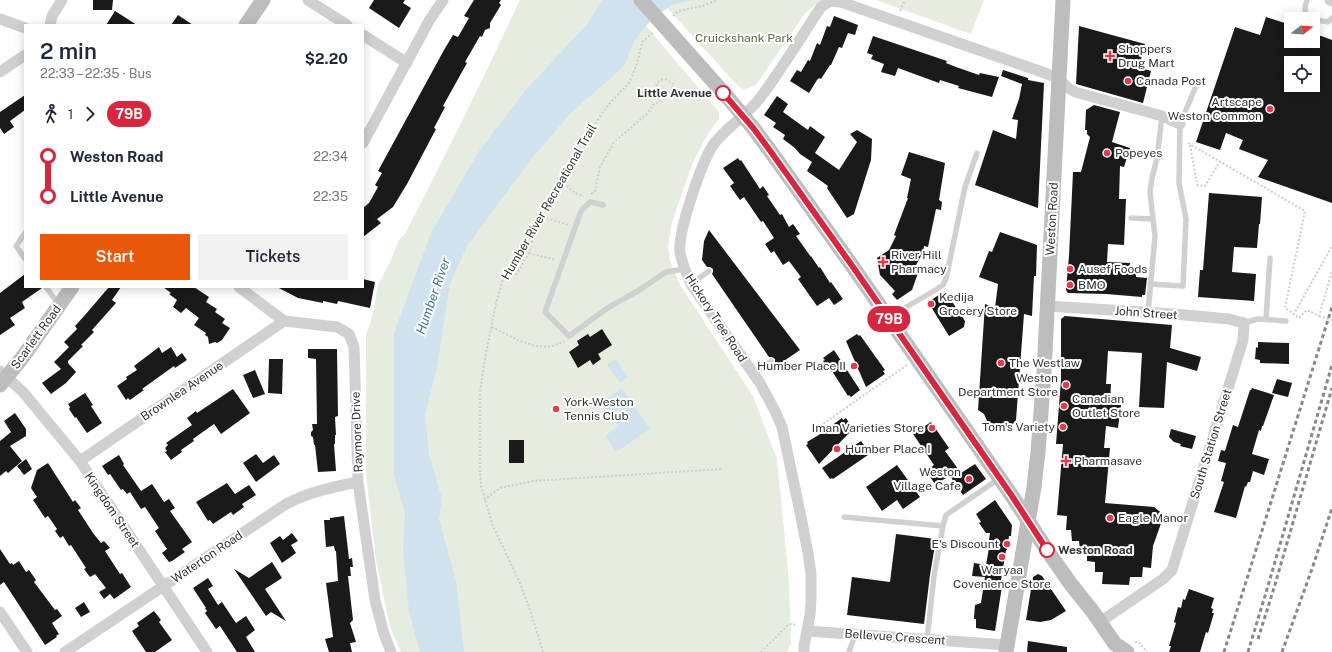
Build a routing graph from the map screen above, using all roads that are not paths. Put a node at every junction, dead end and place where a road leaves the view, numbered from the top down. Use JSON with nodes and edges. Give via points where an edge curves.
{"nodes":[{"id":1,"x":62,"y":0,"type":"edge"},
{"id":2,"x":263,"y":0,"type":"edge"},
{"id":3,"x":308,"y":0,"type":"edge"},
{"id":4,"x":443,"y":0,"type":"edge"},
{"id":5,"x":641,"y":0,"type":"edge"},
{"id":6,"x":1063,"y":0,"type":"edge"},
{"id":7,"x":1307,"y":0,"type":"edge"},
{"id":8,"x":1332,"y":18,"type":"edge"},
{"id":9,"x":0,"y":19,"type":"edge"},
{"id":10,"x":50,"y":24,"type":"edge"},
{"id":11,"x":247,"y":24,"type":"edge"},
{"id":12,"x":345,"y":24,"type":"edge"},
{"id":13,"x":24,"y":28,"type":"edge"},
{"id":14,"x":364,"y":36,"type":"edge"},
{"id":15,"x":24,"y":56,"type":"edge"},
{"id":16,"x":406,"y":62,"type":"junction"},
{"id":17,"x":0,"y":72,"type":"edge"},
{"id":18,"x":1058,"y":79,"type":"junction"},
{"id":19,"x":1196,"y":86,"type":"dead end"},
{"id":20,"x":742,"y":115,"type":"junction"},
{"id":21,"x":1162,"y":116,"type":"junction"},
{"id":22,"x":1180,"y":124,"type":"junction"},
{"id":23,"x":364,"y":141,"type":"edge"},
{"id":24,"x":977,"y":153,"type":"dead end"},
{"id":25,"x":604,"y":205,"type":"dead end"},
{"id":26,"x":1132,"y":218,"type":"dead end"},
{"id":27,"x":1153,"y":219,"type":"junction"},
{"id":28,"x":24,"y":234,"type":"edge"},
{"id":29,"x":24,"y":257,"type":"edge"},
{"id":30,"x":1270,"y":258,"type":"dead end"},
{"id":31,"x":684,"y":269,"type":"junction"},
{"id":32,"x":709,"y":271,"type":"dead end"},
{"id":33,"x":691,"y":284,"type":"junction"},
{"id":34,"x":1150,"y":284,"type":"junction"},
{"id":35,"x":47,"y":288,"type":"edge"},
{"id":36,"x":71,"y":288,"type":"edge"},
{"id":37,"x":239,"y":288,"type":"edge"},
{"id":38,"x":59,"y":306,"type":"junction"},
{"id":39,"x":1047,"y":306,"type":"junction"},
{"id":40,"x":1148,"y":313,"type":"junction"},
{"id":41,"x":888,"y":318,"type":"junction"},
{"id":42,"x":1266,"y":319,"type":"junction"},
{"id":43,"x":284,"y":321,"type":"junction"},
{"id":44,"x":1286,"y":321,"type":"road end"},
{"id":45,"x":1244,"y":323,"type":"junction"},
{"id":46,"x":771,"y":361,"type":"dead end"},
{"id":47,"x":753,"y":374,"type":"junction"},
{"id":48,"x":2,"y":378,"type":"edge"},
{"id":49,"x":80,"y":461,"type":"junction"},
{"id":50,"x":1000,"y":478,"type":"junction"},
{"id":51,"x":358,"y":482,"type":"junction"},
{"id":52,"x":844,"y":517,"type":"dead end"},
{"id":53,"x":1028,"y":521,"type":"junction"},
{"id":54,"x":943,"y":526,"type":"junction"},
{"id":55,"x":163,"y":586,"type":"junction"},
{"id":56,"x":0,"y":612,"type":"edge"},
{"id":57,"x":1100,"y":622,"type":"junction"},
{"id":58,"x":807,"y":631,"type":"junction"},
{"id":59,"x":855,"y":635,"type":"junction"},
{"id":60,"x":927,"y":640,"type":"junction"},
{"id":61,"x":1123,"y":647,"type":"edge"},
{"id":62,"x":1006,"y":649,"type":"edge"},
{"id":63,"x":802,"y":650,"type":"edge"},
{"id":64,"x":27,"y":652,"type":"edge"},
{"id":65,"x":65,"y":652,"type":"edge"},
{"id":66,"x":207,"y":652,"type":"edge"},
{"id":67,"x":391,"y":652,"type":"edge"},
{"id":68,"x":849,"y":652,"type":"edge"}],
"edges":[{"from":1,"to":10,"type":"street"},
{"from":2,"to":11,"type":"main road"},
{"from":3,"to":12,"type":"street"},
{"from":4,"to":16,"type":"street"},
{"from":5,"to":20,"type":"main road","bridge":true},
{"from":6,"to":18,"type":"main road","name":"Weston Road"},
{"from":7,"to":8,"type":"lane","via":[[1304,8],[1306,15],[1328,22]]},
{"from":9,"to":13,"type":"street"},
{"from":14,"to":16,"type":"street"},
{"from":15,"to":17,"type":"street"},
{"from":16,"to":23,"type":"street"},
{"from":18,"to":20,"type":"street","via":[[841,2],[830,1],[821,7],[761,96]]},
{"from":18,"to":21,"type":"street","via":[[1075,92]]},
{"from":18,"to":39,"type":"main road","name":"Weston Road"},
{"from":19,"to":22,"type":"lane"},
{"from":20,"to":31,"type":"street","name":"Hickory Tree Road","via":[[713,146],[703,169],[681,232],[680,252]]},
{"from":20,"to":41,"type":"main road"},
{"from":21,"to":22,"type":"street"},
{"from":21,"to":27,"type":"lane","via":[[1150,192]]},
{"from":22,"to":34,"type":"lane","via":[[1179,183],[1186,219],[1182,286]]},
{"from":24,"to":41,"type":"lane","via":[[965,187],[943,285]]},
{"from":25,"to":31,"type":"lane","via":[[590,202],[581,211],[545,312],[569,336],[609,307],[666,272]]},
{"from":26,"to":27,"type":"lane"},
{"from":27,"to":34,"type":"lane","via":[[1155,236]]},
{"from":28,"to":29,"type":"lane","via":[[16,246]]},
{"from":30,"to":42,"type":"lane"},
{"from":31,"to":33,"type":"street","name":"Hickory Tree Road"},
{"from":32,"to":33,"type":"lane"},
{"from":33,"to":47,"type":"street","name":"Hickory Tree Road"},
{"from":34,"to":40,"type":"lane"},
{"from":35,"to":38,"type":"lane"},
{"from":36,"to":38,"type":"main road","name":"Scarlett Road"},
{"from":37,"to":43,"type":"street"},
{"from":38,"to":48,"type":"main road","name":"Scarlett Road","via":[[22,358]]},
{"from":39,"to":40,"type":"street","name":"John Street"},
{"from":39,"to":53,"type":"main road","name":"Weston Road","via":[[1039,444]]},
{"from":40,"to":45,"type":"street","name":"John Street","via":[[1229,319]]},
{"from":41,"to":50,"type":"main road"},
{"from":42,"to":44,"type":"lane"},
{"from":42,"to":45,"type":"lane"},
{"from":43,"to":49,"type":"street","name":"Brownlea Avenue"},
{"from":43,"to":51,"type":"street","name":"Raymore Drive","via":[[337,327],[349,334],[354,348]]},
{"from":45,"to":57,"type":"street","name":"South Station Street","via":[[1243,340],[1172,570]]},
{"from":46,"to":47,"type":"lane"},
{"from":47,"to":58,"type":"street","name":"Hickory Tree Road","via":[[775,411],[792,469],[811,574]]},
{"from":48,"to":49,"type":"street","name":"Kingdom Street","via":[[23,392]]},
{"from":49,"to":55,"type":"street","name":"Kingdom Street"},
{"from":50,"to":53,"type":"main road"},
{"from":50,"to":54,"type":"lane","via":[[946,515]]},
{"from":51,"to":55,"type":"street","name":"Waterton Road","via":[[321,490],[286,504]]},
{"from":51,"to":67,"type":"street","name":"Raymore Drive","via":[[375,600]]},
{"from":52,"to":54,"type":"lane"},
{"from":53,"to":57,"type":"main road"},
{"from":53,"to":62,"type":"main road","name":"Weston Road"},
{"from":54,"to":60,"type":"lane"},
{"from":55,"to":65,"type":"street","name":"Waterton Road"},
{"from":55,"to":66,"type":"street","name":"Kingdom Street"},
{"from":56,"to":64,"type":"street"},
{"from":57,"to":61,"type":"main road"},
{"from":58,"to":59,"type":"street","name":"Bellevue Crescent"},
{"from":58,"to":63,"type":"street","name":"Hickory Tree Road"},
{"from":59,"to":60,"type":"street","name":"Bellevue Crescent"},
{"from":59,"to":68,"type":"lane"},
{"from":60,"to":62,"type":"street","name":"Bellevue Crescent"}]}
